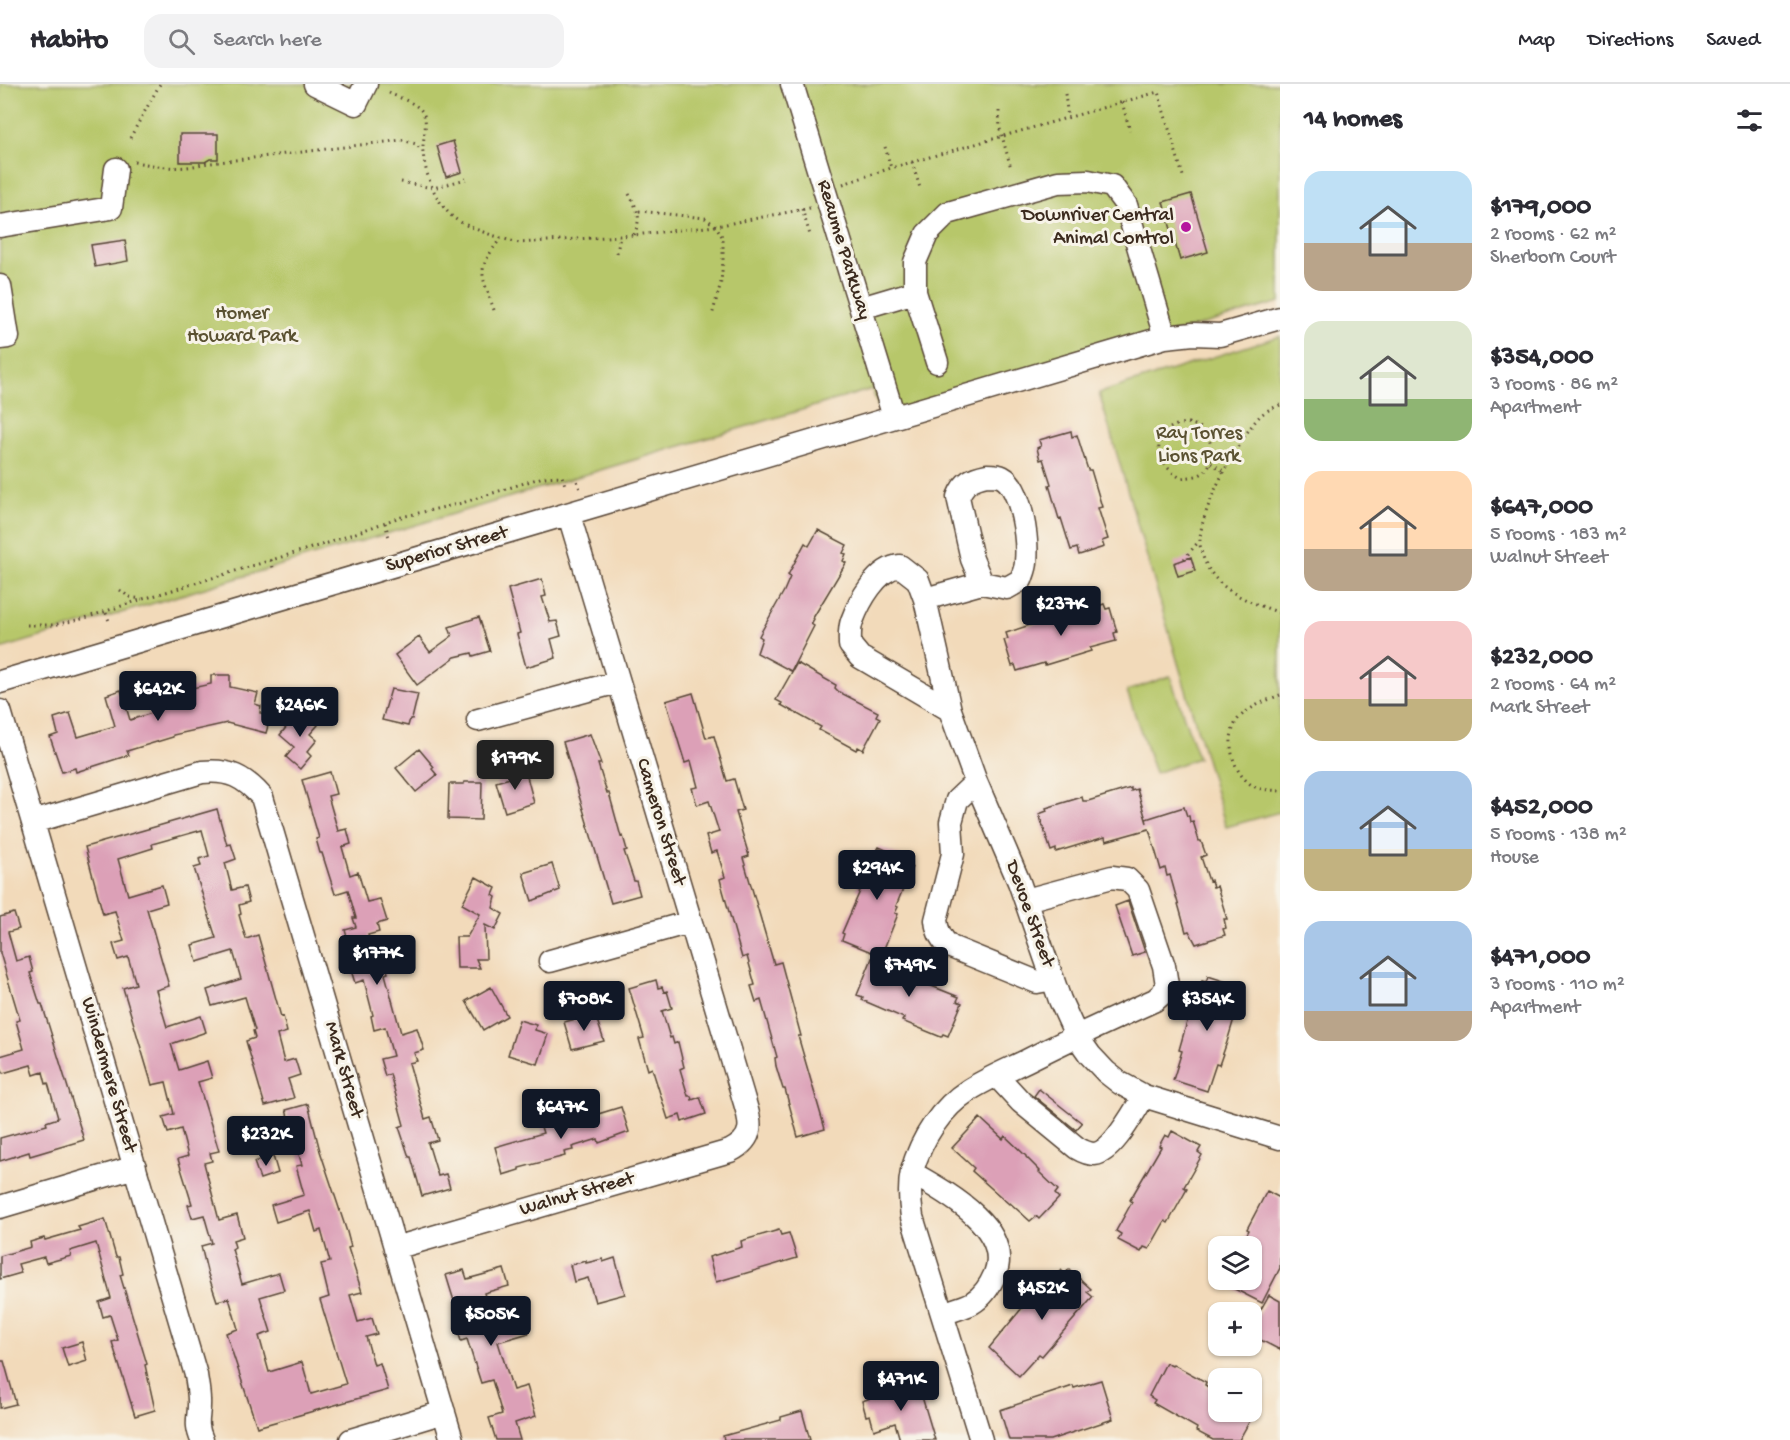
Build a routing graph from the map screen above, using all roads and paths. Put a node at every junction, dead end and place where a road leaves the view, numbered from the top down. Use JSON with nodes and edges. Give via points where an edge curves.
{"nodes":[{"id":1,"x":160,"y":84,"type":"edge"},
{"id":2,"x":315,"y":84,"type":"edge"},
{"id":3,"x":366,"y":84,"type":"edge"},
{"id":4,"x":792,"y":84,"type":"edge"},
{"id":5,"x":389,"y":93,"type":"dead end"},
{"id":6,"x":1065,"y":94,"type":"dead end"},
{"id":7,"x":1122,"y":102,"type":"junction"},
{"id":8,"x":999,"y":111,"type":"dead end"},
{"id":9,"x":1068,"y":118,"type":"junction"},
{"id":10,"x":1130,"y":130,"type":"dead end"},
{"id":11,"x":1002,"y":136,"type":"junction"},
{"id":12,"x":130,"y":138,"type":"dead end"},
{"id":13,"x":885,"y":147,"type":"dead end"},
{"id":14,"x":423,"y":152,"type":"junction"},
{"id":15,"x":912,"y":162,"type":"junction"},
{"id":16,"x":125,"y":165,"type":"joint"},
{"id":17,"x":891,"y":168,"type":"junction"},
{"id":18,"x":1011,"y":168,"type":"dead end"},
{"id":19,"x":1183,"y":176,"type":"dead end"},
{"id":20,"x":466,"y":179,"type":"dead end"},
{"id":21,"x":401,"y":182,"type":"dead end"},
{"id":22,"x":840,"y":184,"type":"dead end"},
{"id":23,"x":433,"y":188,"type":"junction"},
{"id":24,"x":920,"y":188,"type":"dead end"},
{"id":25,"x":629,"y":194,"type":"dead end"},
{"id":26,"x":819,"y":206,"type":"dead end"},
{"id":27,"x":802,"y":208,"type":"junction"},
{"id":28,"x":639,"y":212,"type":"junction"},
{"id":29,"x":0,"y":226,"type":"edge"},
{"id":30,"x":716,"y":226,"type":"junction"},
{"id":31,"x":634,"y":235,"type":"junction"},
{"id":32,"x":810,"y":235,"type":"dead end"},
{"id":33,"x":620,"y":236,"type":"junction"},
{"id":34,"x":501,"y":238,"type":"junction"},
{"id":35,"x":617,"y":253,"type":"dead end"},
{"id":36,"x":0,"y":286,"type":"edge"},
{"id":37,"x":915,"y":292,"type":"junction"},
{"id":38,"x":861,"y":308,"type":"junction"},
{"id":39,"x":494,"y":310,"type":"dead end"},
{"id":40,"x":712,"y":316,"type":"dead end"},
{"id":41,"x":1280,"y":318,"type":"edge"},
{"id":42,"x":1166,"y":337,"type":"junction"},
{"id":43,"x":0,"y":338,"type":"edge"},
{"id":44,"x":937,"y":362,"type":"dead end"},
{"id":45,"x":1280,"y":405,"type":"edge"},
{"id":46,"x":894,"y":417,"type":"junction"},
{"id":47,"x":1211,"y":463,"type":"junction"},
{"id":48,"x":1225,"y":472,"type":"junction"},
{"id":49,"x":565,"y":484,"type":"dead end"},
{"id":50,"x":569,"y":515,"type":"junction"},
{"id":51,"x":385,"y":523,"type":"junction"},
{"id":52,"x":389,"y":537,"type":"dead end"},
{"id":53,"x":1199,"y":541,"type":"junction"},
{"id":54,"x":1184,"y":559,"type":"dead end"},
{"id":55,"x":271,"y":560,"type":"junction"},
{"id":56,"x":274,"y":571,"type":"dead end"},
{"id":57,"x":982,"y":583,"type":"junction"},
{"id":58,"x":120,"y":590,"type":"dead end"},
{"id":59,"x":143,"y":599,"type":"junction"},
{"id":60,"x":925,"y":599,"type":"junction"},
{"id":61,"x":106,"y":612,"type":"junction"},
{"id":62,"x":1280,"y":613,"type":"edge"},
{"id":63,"x":109,"y":621,"type":"dead end"},
{"id":64,"x":27,"y":625,"type":"dead end"},
{"id":65,"x":0,"y":682,"type":"edge"},
{"id":66,"x":618,"y":682,"type":"junction"},
{"id":67,"x":1280,"y":695,"type":"edge"},
{"id":68,"x":950,"y":710,"type":"junction"},
{"id":69,"x":0,"y":711,"type":"edge"},
{"id":70,"x":478,"y":720,"type":"dead end"},
{"id":71,"x":976,"y":782,"type":"junction"},
{"id":72,"x":1280,"y":791,"type":"edge"},
{"id":73,"x":33,"y":822,"type":"junction"},
{"id":74,"x":1026,"y":900,"type":"junction"},
{"id":75,"x":690,"y":922,"type":"junction"},
{"id":76,"x":550,"y":961,"type":"dead end"},
{"id":77,"x":1053,"y":979,"type":"junction"},
{"id":78,"x":1076,"y":1035,"type":"junction"},
{"id":79,"x":997,"y":1076,"type":"junction"},
{"id":80,"x":1144,"y":1096,"type":"junction"},
{"id":81,"x":749,"y":1130,"type":"joint"},
{"id":82,"x":1280,"y":1138,"type":"edge"},
{"id":83,"x":135,"y":1167,"type":"junction"},
{"id":84,"x":912,"y":1173,"type":"junction"},
{"id":85,"x":0,"y":1207,"type":"edge"},
{"id":86,"x":395,"y":1248,"type":"junction"},
{"id":87,"x":942,"y":1314,"type":"junction"},
{"id":88,"x":444,"y":1412,"type":"junction"},
{"id":89,"x":202,"y":1440,"type":"edge"},
{"id":90,"x":351,"y":1440,"type":"edge"},
{"id":91,"x":452,"y":1440,"type":"edge"},
{"id":92,"x":981,"y":1440,"type":"edge"}],
"edges":[{"from":1,"to":12,"type":"path"},
{"from":2,"to":3,"type":"street","via":[[356,105]]},
{"from":4,"to":38,"type":"street","name":"Reaume Parkway"},
{"from":5,"to":14,"type":"path","via":[[423,113]]},
{"from":6,"to":9,"type":"path"},
{"from":7,"to":9,"type":"path"},
{"from":7,"to":10,"type":"path"},
{"from":7,"to":19,"type":"path","via":[[1158,92]]},
{"from":8,"to":11,"type":"path"},
{"from":9,"to":11,"type":"path"},
{"from":11,"to":15,"type":"path"},
{"from":11,"to":18,"type":"path"},
{"from":13,"to":17,"type":"path"},
{"from":14,"to":16,"type":"path","via":[[416,144],[402,140],[187,169]]},
{"from":14,"to":23,"type":"path"},
{"from":15,"to":17,"type":"path"},
{"from":15,"to":24,"type":"path"},
{"from":16,"to":29,"type":"street","via":[[111,208]]},
{"from":17,"to":22,"type":"path"},
{"from":20,"to":23,"type":"path"},
{"from":21,"to":23,"type":"path"},
{"from":23,"to":34,"type":"path","via":[[455,219]]},
{"from":25,"to":28,"type":"path"},
{"from":26,"to":27,"type":"path"},
{"from":27,"to":30,"type":"path"},
{"from":27,"to":32,"type":"path"},
{"from":28,"to":30,"type":"path","via":[[705,218]]},
{"from":28,"to":31,"type":"path"},
{"from":30,"to":31,"type":"path"},
{"from":30,"to":40,"type":"path","via":[[723,238],[723,261]]},
{"from":31,"to":33,"type":"path"},
{"from":33,"to":34,"type":"path","via":[[519,243]]},
{"from":33,"to":35,"type":"path"},
{"from":34,"to":39,"type":"path","via":[[486,257],[482,273]]},
{"from":36,"to":43,"type":"street","via":[[8,337]]},
{"from":37,"to":38,"type":"street"},
{"from":37,"to":42,"type":"street","via":[[915,262],[927,234],[948,213],[1058,182],[1088,181],[1112,186],[1126,205]]},
{"from":37,"to":44,"type":"street"},
{"from":38,"to":46,"type":"street","name":"Reaume Parkway"},
{"from":41,"to":42,"type":"street","name":"Superior Street","via":[[1220,335]]},
{"from":42,"to":46,"type":"street","name":"Superior Street"},
{"from":45,"to":48,"type":"path","via":[[1262,414],[1245,434]]},
{"from":46,"to":50,"type":"street","name":"Superior Street"},
{"from":47,"to":47,"type":"path","via":[[1212,450],[1201,428],[1188,423],[1173,426],[1159,442],[1161,460],[1181,478],[1196,476]]},
{"from":47,"to":48,"type":"path"},
{"from":48,"to":53,"type":"path","via":[[1205,514]]},
{"from":49,"to":51,"type":"path","via":[[562,476],[543,477]]},
{"from":50,"to":65,"type":"street","name":"Superior Street"},
{"from":50,"to":66,"type":"street","name":"Cameron Street"},
{"from":51,"to":52,"type":"path"},
{"from":51,"to":55,"type":"path"},
{"from":53,"to":54,"type":"path"},
{"from":53,"to":62,"type":"path","via":[[1208,569],[1220,583],[1238,596]]},
{"from":55,"to":56,"type":"path"},
{"from":55,"to":59,"type":"path"},
{"from":57,"to":57,"type":"street","via":[[1007,588],[1021,580],[1027,547],[1014,489],[1002,477],[987,475],[971,479],[958,497],[972,559]]},
{"from":57,"to":60,"type":"street"},
{"from":58,"to":59,"type":"path","via":[[129,597]]},
{"from":59,"to":61,"type":"path"},
{"from":60,"to":68,"type":"street","name":"Devoe Street"},
{"from":60,"to":68,"type":"street","name":"Devoe Street","via":[[918,580],[900,566],[879,576],[851,622],[850,645],[860,657]]},
{"from":61,"to":63,"type":"path"},
{"from":61,"to":64,"type":"path","via":[[52,625]]},
{"from":66,"to":70,"type":"street"},
{"from":66,"to":75,"type":"street","name":"Cameron Street"},
{"from":67,"to":72,"type":"path","via":[[1257,704],[1237,722],[1231,742],[1240,775],[1257,788]]},
{"from":68,"to":71,"type":"street","name":"Devoe Street"},
{"from":69,"to":73,"type":"street","name":"Windermere Street"},
{"from":71,"to":74,"type":"street","name":"Devoe Street"},
{"from":71,"to":77,"type":"street","via":[[957,800],[951,822],[952,854],[937,927],[951,947],[1037,982]]},
{"from":73,"to":83,"type":"street","name":"Windermere Street"},
{"from":73,"to":86,"type":"street","name":"Mark Street","via":[[202,772],[227,772],[242,778],[261,797]]},
{"from":74,"to":77,"type":"street","name":"Devoe Street"},
{"from":74,"to":78,"type":"street","via":[[1112,877],[1127,879],[1138,890],[1167,985],[1155,1000]]},
{"from":75,"to":76,"type":"street"},
{"from":75,"to":81,"type":"street","name":"Cameron Street","via":[[750,1121]]},
{"from":77,"to":78,"type":"street","name":"Devoe Street"},
{"from":78,"to":79,"type":"street"},
{"from":78,"to":80,"type":"street","name":"Devoe Street","via":[[1106,1072]]},
{"from":79,"to":80,"type":"street","via":[[1029,1110],[1086,1153],[1096,1154],[1106,1148]]},
{"from":79,"to":84,"type":"street","via":[[969,1090],[936,1121]]},
{"from":80,"to":82,"type":"street","name":"Devoe Street"},
{"from":81,"to":86,"type":"street","name":"Walnut Street","via":[[745,1140],[730,1150]]},
{"from":83,"to":85,"type":"street"},
{"from":83,"to":89,"type":"street","name":"Windermere Street","via":[[196,1375],[200,1401],[196,1417]]},
{"from":84,"to":87,"type":"street","via":[[912,1217]]},
{"from":84,"to":87,"type":"street","via":[[957,1200],[997,1244],[999,1263],[986,1292],[973,1302]]},
{"from":86,"to":88,"type":"street","name":"Mark Street"},
{"from":87,"to":92,"type":"street"},
{"from":88,"to":90,"type":"street"},
{"from":88,"to":91,"type":"street","name":"Mark Street"}]}
